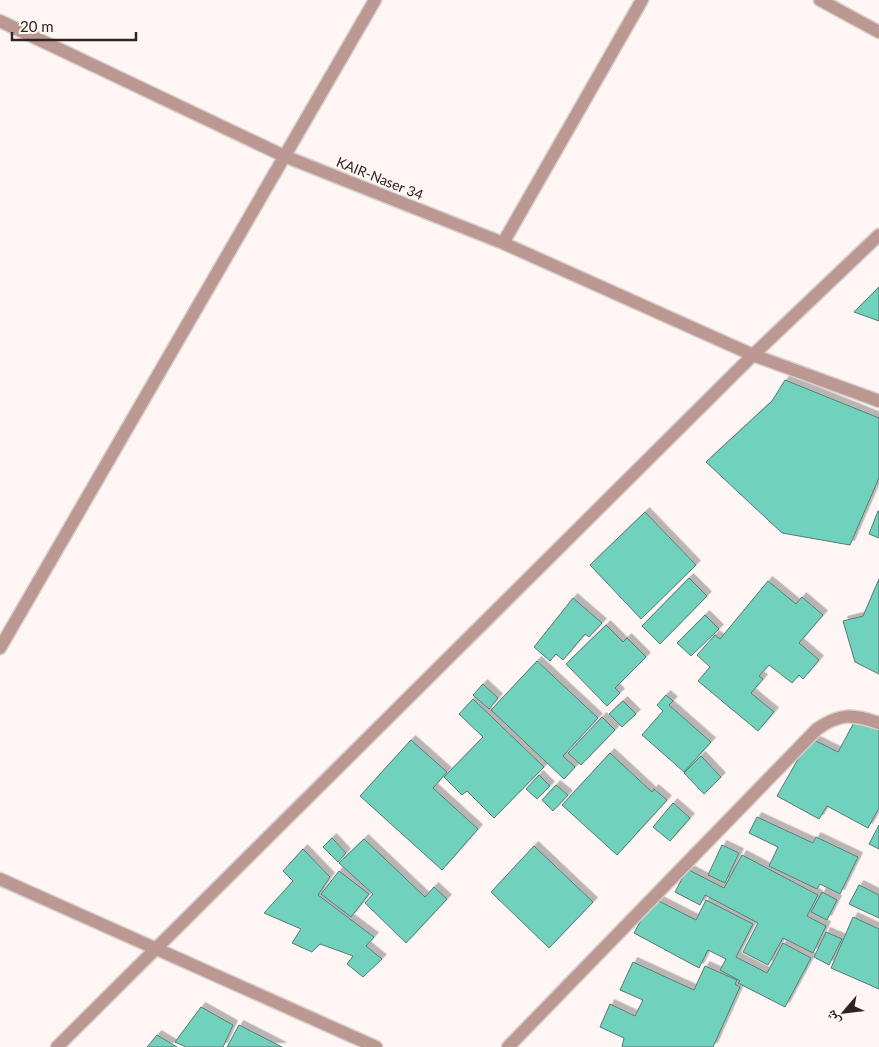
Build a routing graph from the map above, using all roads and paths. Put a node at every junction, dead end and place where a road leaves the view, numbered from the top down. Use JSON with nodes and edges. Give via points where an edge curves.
{"nodes":[{"id":1,"x":375,"y":0,"type":"edge"},
{"id":2,"x":642,"y":0,"type":"edge"},
{"id":3,"x":820,"y":0,"type":"edge"},
{"id":4,"x":0,"y":21,"type":"edge"},
{"id":5,"x":879,"y":32,"type":"edge"},
{"id":6,"x":284,"y":156,"type":"junction"},
{"id":7,"x":879,"y":235,"type":"edge"},
{"id":8,"x":502,"y":243,"type":"junction"},
{"id":9,"x":753,"y":355,"type":"junction"},
{"id":10,"x":879,"y":401,"type":"edge"},
{"id":11,"x":0,"y":648,"type":"edge"},
{"id":12,"x":879,"y":723,"type":"edge"},
{"id":13,"x":0,"y":879,"type":"edge"},
{"id":14,"x":157,"y":948,"type":"junction"},
{"id":15,"x":57,"y":1047,"type":"edge"},
{"id":16,"x":376,"y":1047,"type":"edge"},
{"id":17,"x":508,"y":1047,"type":"edge"}],
"edges":[{"from":1,"to":6,"type":"street"},
{"from":2,"to":8,"type":"street"},
{"from":3,"to":5,"type":"street"},
{"from":4,"to":6,"type":"street","name":"KAIR-Naser 34"},
{"from":6,"to":8,"type":"street","name":"KAIR-Naser 34"},
{"from":6,"to":11,"type":"street"},
{"from":7,"to":9,"type":"street"},
{"from":8,"to":9,"type":"street","name":"KAIR-Naser 34"},
{"from":9,"to":10,"type":"street","name":"KAIR-Naser 34"},
{"from":9,"to":14,"type":"street"},
{"from":12,"to":17,"type":"street","via":[[839,716],[817,729]]},
{"from":13,"to":14,"type":"street"},
{"from":14,"to":15,"type":"street"},
{"from":14,"to":16,"type":"street"}]}
